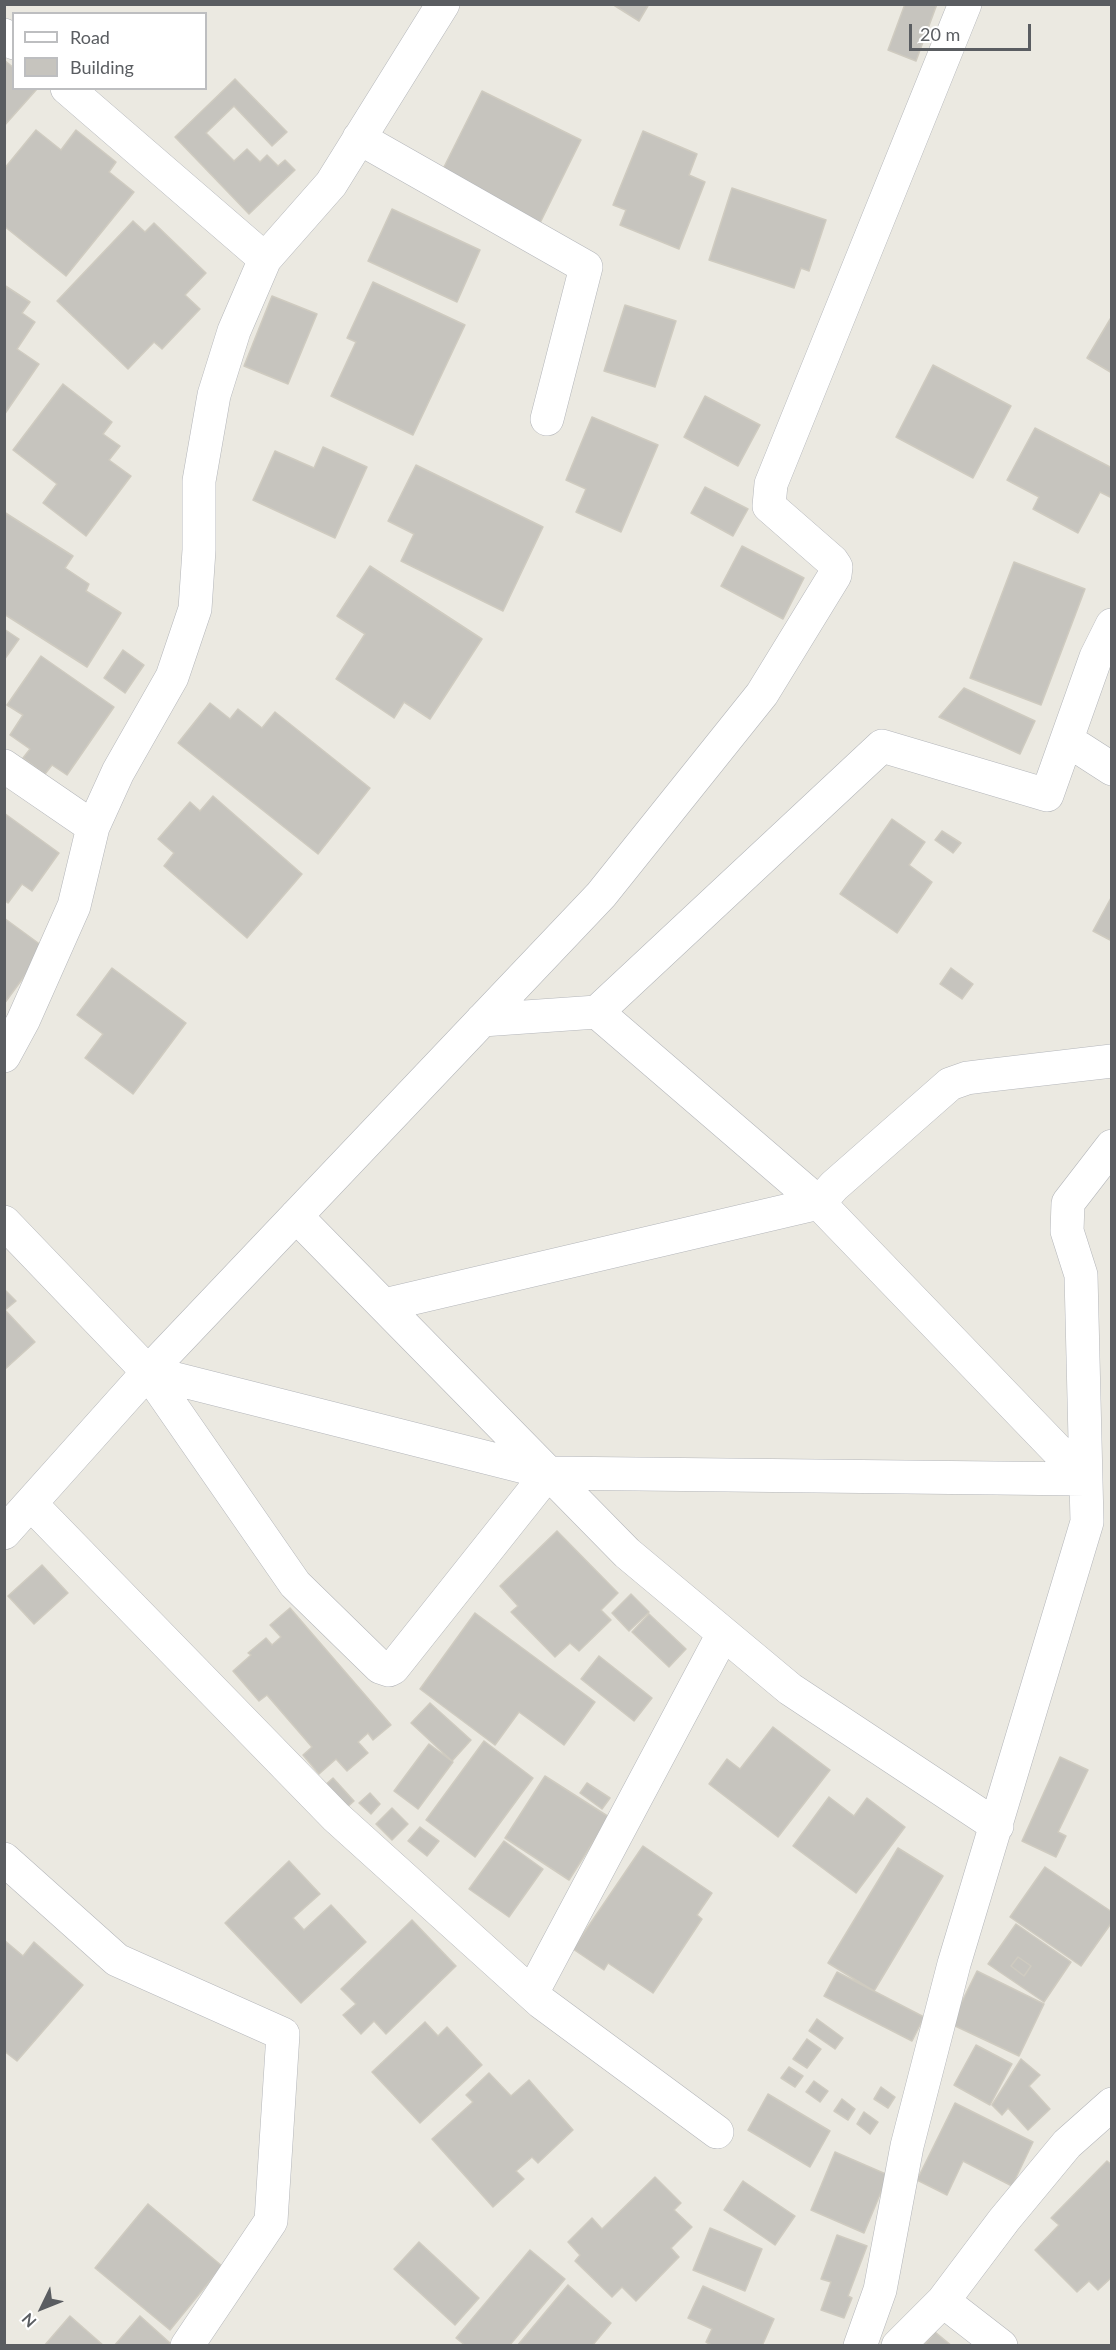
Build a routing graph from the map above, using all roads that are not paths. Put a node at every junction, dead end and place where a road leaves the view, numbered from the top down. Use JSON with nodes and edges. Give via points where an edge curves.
{"nodes":[{"id":1,"x":443,"y":4,"type":"edge"},
{"id":2,"x":965,"y":4,"type":"edge"},
{"id":3,"x":69,"y":90,"type":"edge"},
{"id":4,"x":359,"y":138,"type":"junction"},
{"id":5,"x":265,"y":259,"type":"junction"},
{"id":6,"x":547,"y":419,"type":"dead end"},
{"id":7,"x":1112,"y":625,"type":"edge"},
{"id":8,"x":1067,"y":740,"type":"junction"},
{"id":9,"x":4,"y":766,"type":"edge"},
{"id":10,"x":1112,"y":770,"type":"edge"},
{"id":11,"x":93,"y":827,"type":"junction"},
{"id":12,"x":597,"y":1012,"type":"junction"},
{"id":13,"x":482,"y":1020,"type":"junction"},
{"id":14,"x":4,"y":1056,"type":"edge"},
{"id":15,"x":1112,"y":1060,"type":"edge"},
{"id":16,"x":1112,"y":1146,"type":"edge"},
{"id":17,"x":819,"y":1203,"type":"junction"},
{"id":18,"x":296,"y":1216,"type":"junction"},
{"id":19,"x":4,"y":1222,"type":"edge"},
{"id":20,"x":384,"y":1305,"type":"junction"},
{"id":21,"x":148,"y":1372,"type":"junction"},
{"id":22,"x":548,"y":1473,"type":"junction"},
{"id":23,"x":1086,"y":1479,"type":"junction"},
{"id":24,"x":31,"y":1504,"type":"junction"},
{"id":25,"x":4,"y":1533,"type":"edge"},
{"id":26,"x":723,"y":1634,"type":"junction"},
{"id":27,"x":997,"y":1826,"type":"junction"},
{"id":28,"x":4,"y":1859,"type":"edge"},
{"id":29,"x":532,"y":1993,"type":"junction"},
{"id":30,"x":1112,"y":2104,"type":"edge"},
{"id":31,"x":717,"y":2132,"type":"dead end"},
{"id":32,"x":943,"y":2301,"type":"junction"},
{"id":33,"x":187,"y":2346,"type":"edge"},
{"id":34,"x":861,"y":2346,"type":"edge"},
{"id":35,"x":898,"y":2346,"type":"edge"},
{"id":36,"x":1001,"y":2346,"type":"edge"}],
"edges":[{"from":1,"to":4,"type":"street"},
{"from":2,"to":13,"type":"street","via":[[771,484],[769,506],[832,561],[835,575],[762,694],[601,895]]},
{"from":3,"to":5,"type":"street"},
{"from":4,"to":5,"type":"street","via":[[331,184]]},
{"from":4,"to":6,"type":"street","via":[[586,267]]},
{"from":5,"to":11,"type":"street","via":[[234,331],[214,395],[199,481],[195,609],[172,677],[123,763]]},
{"from":7,"to":8,"type":"street","via":[[1096,657]]},
{"from":8,"to":10,"type":"street"},
{"from":8,"to":12,"type":"street","via":[[1047,795],[882,746]]},
{"from":9,"to":11,"type":"street"},
{"from":11,"to":14,"type":"street","via":[[74,906]]},
{"from":12,"to":13,"type":"street"},
{"from":12,"to":17,"type":"street"},
{"from":13,"to":18,"type":"street"},
{"from":15,"to":17,"type":"street","via":[[967,1078],[950,1084]]},
{"from":16,"to":23,"type":"street","via":[[1068,1203],[1067,1231],[1081,1275]]},
{"from":17,"to":20,"type":"street"},
{"from":17,"to":23,"type":"street"},
{"from":18,"to":20,"type":"street"},
{"from":18,"to":21,"type":"street"},
{"from":19,"to":21,"type":"street"},
{"from":20,"to":22,"type":"street"},
{"from":21,"to":22,"type":"street"},
{"from":21,"to":22,"type":"street","via":[[295,1584],[385,1669],[393,1668]]},
{"from":21,"to":24,"type":"street"},
{"from":22,"to":23,"type":"street"},
{"from":22,"to":26,"type":"street","via":[[627,1553]]},
{"from":23,"to":27,"type":"street","via":[[1087,1522]]},
{"from":24,"to":25,"type":"street"},
{"from":24,"to":29,"type":"street","via":[[336,1817]]},
{"from":26,"to":27,"type":"street","via":[[790,1689]]},
{"from":26,"to":29,"type":"street"},
{"from":27,"to":34,"type":"street","via":[[951,1975],[907,2146],[880,2290]]},
{"from":28,"to":33,"type":"street","via":[[117,1960],[283,2034],[272,2221]]},
{"from":29,"to":31,"type":"street"},
{"from":30,"to":32,"type":"street","via":[[1053,2161]]},
{"from":32,"to":35,"type":"street"},
{"from":32,"to":36,"type":"street"}]}
